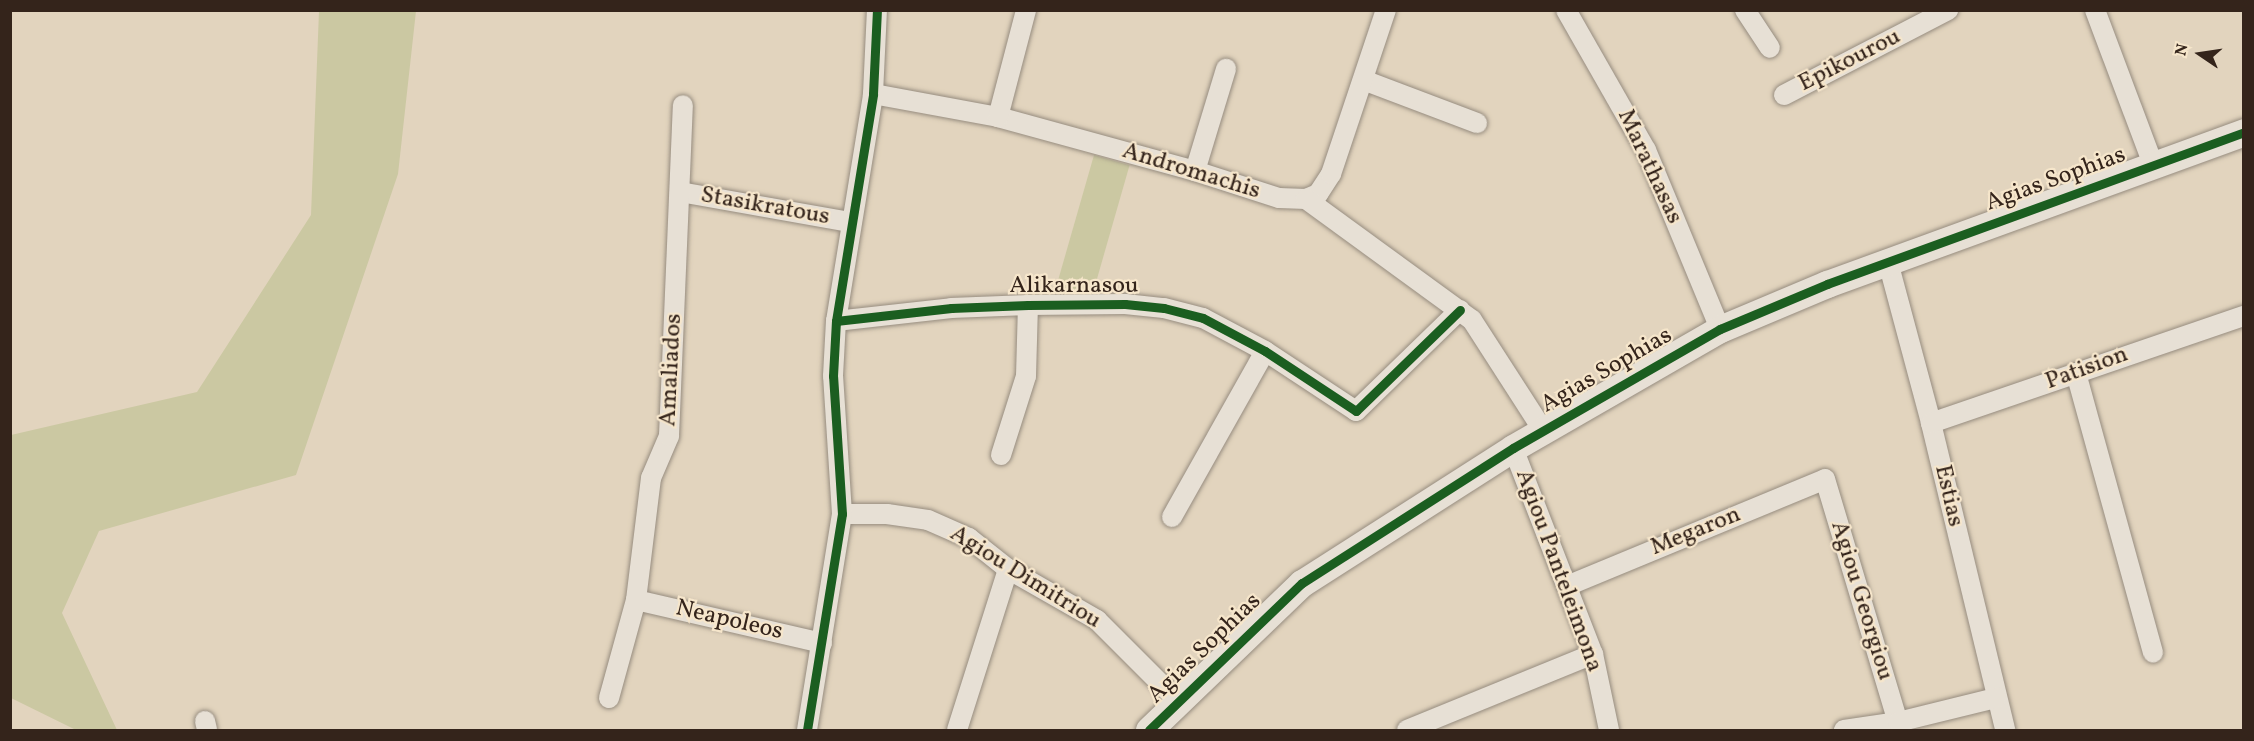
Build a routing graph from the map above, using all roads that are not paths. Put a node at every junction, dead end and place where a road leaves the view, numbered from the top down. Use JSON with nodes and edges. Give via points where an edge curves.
{"nodes":[{"id":1,"x":877,"y":10,"type":"edge"},
{"id":2,"x":1026,"y":10,"type":"edge"},
{"id":3,"x":1386,"y":10,"type":"edge"},
{"id":4,"x":1566,"y":10,"type":"edge"},
{"id":5,"x":1744,"y":10,"type":"edge"},
{"id":6,"x":1948,"y":10,"type":"edge"},
{"id":7,"x":2095,"y":10,"type":"edge"},
{"id":8,"x":1770,"y":48,"type":"dead end"},
{"id":9,"x":1226,"y":69,"type":"dead end"},
{"id":10,"x":1363,"y":80,"type":"junction"},
{"id":11,"x":873,"y":94,"type":"junction"},
{"id":12,"x":1784,"y":95,"type":"dead end"},
{"id":13,"x":683,"y":105,"type":"dead end"},
{"id":14,"x":998,"y":117,"type":"junction"},
{"id":15,"x":1478,"y":123,"type":"dead end"},
{"id":16,"x":2244,"y":132,"type":"edge"},
{"id":17,"x":2153,"y":164,"type":"junction"},
{"id":18,"x":1195,"y":171,"type":"junction"},
{"id":19,"x":680,"y":192,"type":"junction"},
{"id":20,"x":1306,"y":199,"type":"junction"},
{"id":21,"x":850,"y":222,"type":"junction"},
{"id":22,"x":1888,"y":262,"type":"junction"},
{"id":23,"x":1028,"y":305,"type":"junction"},
{"id":24,"x":1460,"y":310,"type":"junction"},
{"id":25,"x":2244,"y":316,"type":"edge"},
{"id":26,"x":836,"y":321,"type":"junction"},
{"id":27,"x":1720,"y":329,"type":"junction"},
{"id":28,"x":1265,"y":351,"type":"junction"},
{"id":29,"x":2076,"y":374,"type":"junction"},
{"id":30,"x":1931,"y":423,"type":"junction"},
{"id":31,"x":1543,"y":430,"type":"junction"},
{"id":32,"x":1513,"y":448,"type":"junction"},
{"id":33,"x":1001,"y":455,"type":"dead end"},
{"id":34,"x":1825,"y":479,"type":"joint"},
{"id":35,"x":842,"y":514,"type":"junction"},
{"id":36,"x":1172,"y":516,"type":"dead end"},
{"id":37,"x":1008,"y":569,"type":"junction"},
{"id":38,"x":1567,"y":586,"type":"junction"},
{"id":39,"x":636,"y":600,"type":"junction"},
{"id":40,"x":822,"y":643,"type":"junction"},
{"id":41,"x":2153,"y":653,"type":"dead end"},
{"id":42,"x":1593,"y":654,"type":"junction"},
{"id":43,"x":609,"y":698,"type":"dead end"},
{"id":44,"x":1996,"y":698,"type":"junction"},
{"id":45,"x":1180,"y":703,"type":"junction"},
{"id":46,"x":1898,"y":722,"type":"junction"},
{"id":47,"x":807,"y":730,"type":"edge"},
{"id":48,"x":957,"y":730,"type":"edge"},
{"id":49,"x":1149,"y":730,"type":"edge"},
{"id":50,"x":1407,"y":730,"type":"edge"},
{"id":51,"x":1609,"y":730,"type":"edge"},
{"id":52,"x":1844,"y":730,"type":"edge"},
{"id":53,"x":2005,"y":730,"type":"edge"}],
"edges":[{"from":1,"to":11,"type":"street"},
{"from":2,"to":14,"type":"street"},
{"from":3,"to":10,"type":"street"},
{"from":4,"to":27,"type":"street","name":"Marathasas","via":[[1646,150]]},
{"from":5,"to":8,"type":"street"},
{"from":6,"to":12,"type":"street","name":"Epikourou"},
{"from":7,"to":17,"type":"street"},
{"from":9,"to":18,"type":"street"},
{"from":10,"to":15,"type":"street"},
{"from":10,"to":20,"type":"street","via":[[1325,187]]},
{"from":11,"to":14,"type":"street","name":"Andromachis"},
{"from":11,"to":21,"type":"street"},
{"from":13,"to":19,"type":"street","name":"Amaliados"},
{"from":14,"to":18,"type":"street","name":"Andromachis"},
{"from":16,"to":17,"type":"street","name":"Agias Sophias"},
{"from":17,"to":22,"type":"street","name":"Agias Sophias"},
{"from":18,"to":20,"type":"street","name":"Andromachis","via":[[1279,198]]},
{"from":19,"to":21,"type":"street","name":"Stasikratous"},
{"from":19,"to":39,"type":"street","name":"Amaliados","via":[[669,436],[651,477]]},
{"from":20,"to":24,"type":"street"},
{"from":21,"to":26,"type":"street"},
{"from":22,"to":27,"type":"street","name":"Agias Sophias"},
{"from":22,"to":30,"type":"street","name":"Estias"},
{"from":23,"to":26,"type":"street","name":"Alikarnasou","via":[[951,308]]},
{"from":23,"to":28,"type":"street","name":"Alikarnasou","via":[[1125,304],[1164,308],[1203,318]]},
{"from":23,"to":33,"type":"street","via":[[1026,376]]},
{"from":24,"to":28,"type":"street","name":"Alikarnasou","via":[[1356,411]]},
{"from":24,"to":31,"type":"street","via":[[1472,320]]},
{"from":25,"to":29,"type":"street","name":"Patision"},
{"from":26,"to":35,"type":"street","via":[[832,376]]},
{"from":27,"to":31,"type":"street","name":"Agias Sophias"},
{"from":28,"to":36,"type":"street"},
{"from":29,"to":30,"type":"street","name":"Patision"},
{"from":29,"to":41,"type":"street"},
{"from":30,"to":44,"type":"street","name":"Estias"},
{"from":31,"to":32,"type":"street","name":"Agias Sophias"},
{"from":32,"to":38,"type":"street","name":"Agiou Panteleimona"},
{"from":32,"to":45,"type":"street","name":"Agias Sophias","via":[[1302,583]]},
{"from":34,"to":38,"type":"street","name":"Megaron"},
{"from":34,"to":46,"type":"street","name":"Agiou Georgiou"},
{"from":35,"to":37,"type":"street","name":"Agiou Dimitriou","via":[[887,514],[928,520],[969,538]]},
{"from":35,"to":40,"type":"street"},
{"from":37,"to":45,"type":"street","name":"Agiou Dimitriou","via":[[1097,620]]},
{"from":37,"to":48,"type":"street"},
{"from":38,"to":42,"type":"street","name":"Agiou Panteleimona"},
{"from":39,"to":40,"type":"street","name":"Neapoleos"},
{"from":39,"to":43,"type":"street","name":"Amaliados"},
{"from":40,"to":47,"type":"street"},
{"from":42,"to":50,"type":"street"},
{"from":42,"to":51,"type":"street","name":"Agiou Panteleimona"},
{"from":44,"to":46,"type":"street"},
{"from":44,"to":53,"type":"street","name":"Estias"},
{"from":45,"to":49,"type":"street","name":"Agias Sophias"},
{"from":46,"to":52,"type":"street"}]}
